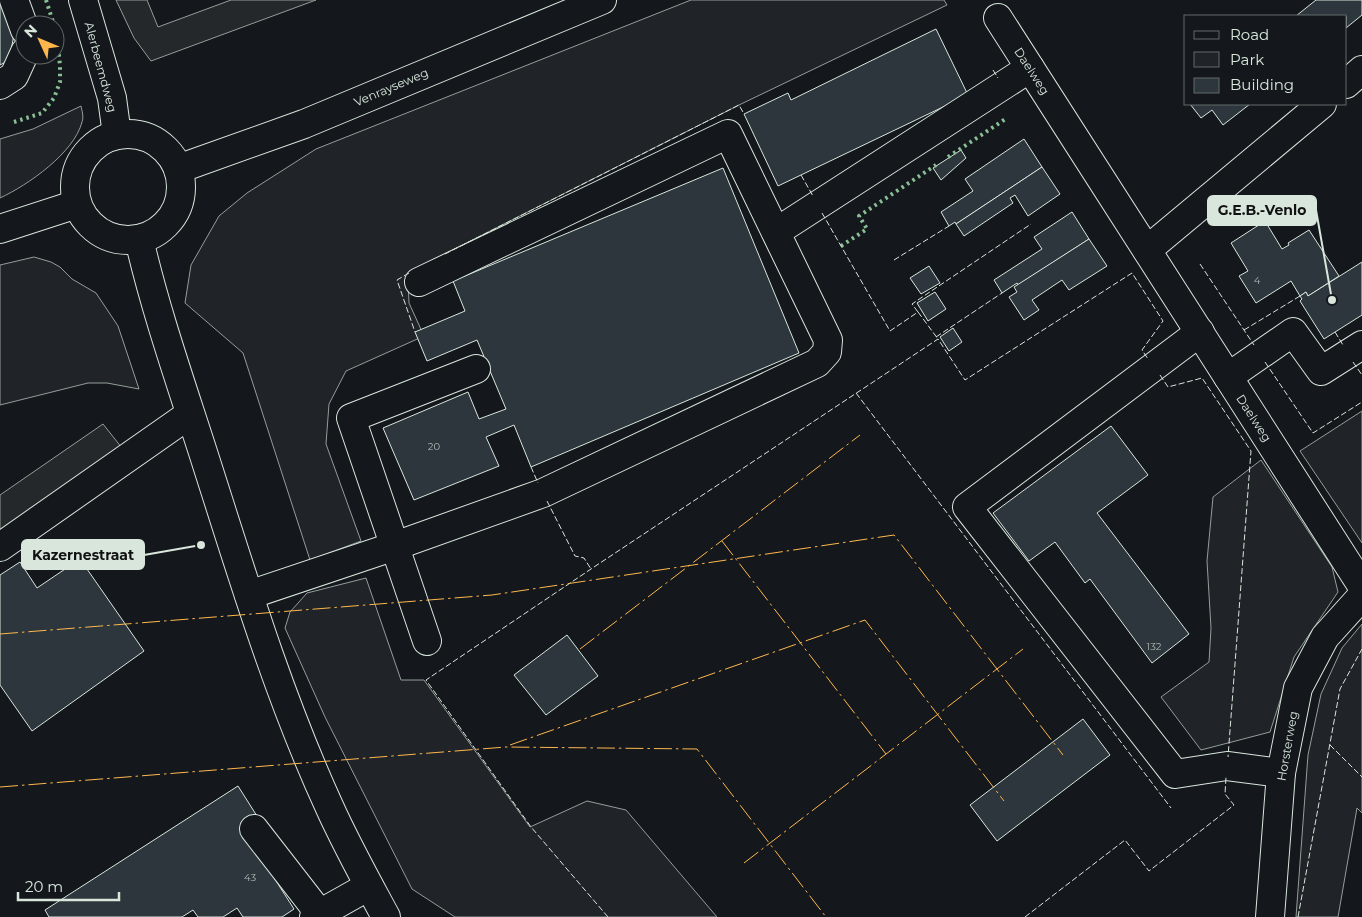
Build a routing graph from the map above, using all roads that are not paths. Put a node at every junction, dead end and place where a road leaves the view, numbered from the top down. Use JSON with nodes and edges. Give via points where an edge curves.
{"nodes":[{"id":1,"x":14,"y":0,"type":"edge"},
{"id":2,"x":82,"y":0,"type":"edge"},
{"id":3,"x":602,"y":0,"type":"edge"},
{"id":4,"x":555,"y":9,"type":"edge"},
{"id":5,"x":20,"y":15,"type":"edge"},
{"id":6,"x":998,"y":18,"type":"dead end"},
{"id":7,"x":19,"y":65,"type":"edge"},
{"id":8,"x":1030,"y":68,"type":"junction"},
{"id":9,"x":1362,"y":70,"type":"edge"},
{"id":10,"x":1347,"y":83,"type":"edge"},
{"id":11,"x":0,"y":86,"type":"edge"},
{"id":12,"x":1321,"y":105,"type":"edge"},
{"id":13,"x":117,"y":135,"type":"junction"},
{"id":14,"x":178,"y":169,"type":"junction"},
{"id":15,"x":77,"y":204,"type":"junction"},
{"id":16,"x":0,"y":229,"type":"edge"},
{"id":17,"x":776,"y":232,"type":"junction"},
{"id":18,"x":139,"y":240,"type":"junction"},
{"id":19,"x":1147,"y":250,"type":"junction"},
{"id":20,"x":419,"y":282,"type":"dead end"},
{"id":21,"x":1200,"y":332,"type":"junction"},
{"id":22,"x":1362,"y":345,"type":"edge"},
{"id":23,"x":476,"y":369,"type":"dead end"},
{"id":24,"x":1228,"y":377,"type":"junction"},
{"id":25,"x":190,"y":414,"type":"junction"},
{"id":26,"x":395,"y":546,"type":"junction"},
{"id":27,"x":0,"y":548,"type":"edge"},
{"id":28,"x":1362,"y":586,"type":"edge"},
{"id":29,"x":249,"y":595,"type":"junction"},
{"id":30,"x":1362,"y":596,"type":"edge"},
{"id":31,"x":427,"y":640,"type":"dead end"},
{"id":32,"x":1281,"y":772,"type":"junction"},
{"id":33,"x":254,"y":829,"type":"dead end"},
{"id":34,"x":370,"y":886,"type":"junction"},
{"id":35,"x":317,"y":915,"type":"edge"},
{"id":36,"x":386,"y":917,"type":"edge"},
{"id":37,"x":1270,"y":917,"type":"edge"}],
"edges":[{"from":1,"to":5,"type":"street"},
{"from":2,"to":13,"type":"street","name":"Alerbeemdweg","via":[[112,98]]},
{"from":3,"to":4,"type":"street","name":"Venrayseweg"},
{"from":4,"to":14,"type":"street","name":"Venrayseweg","via":[[304,124]]},
{"from":6,"to":8,"type":"street","name":"Daelweg"},
{"from":7,"to":11,"type":"street","via":[[14,76]]},
{"from":8,"to":17,"type":"street"},
{"from":8,"to":19,"type":"street","name":"Daelweg"},
{"from":9,"to":10,"type":"street"},
{"from":12,"to":19,"type":"street"},
{"from":13,"to":14,"type":"street","via":[[136,135],[153,140],[168,152]]},
{"from":13,"to":15,"type":"street","via":[[100,142],[87,153],[78,169],[75,186]]},
{"from":14,"to":18,"type":"street","via":[[180,199],[175,213],[154,234]]},
{"from":15,"to":16,"type":"street"},
{"from":15,"to":18,"type":"street","via":[[84,218],[108,237]]},
{"from":17,"to":20,"type":"street","via":[[728,134]]},
{"from":17,"to":26,"type":"street","via":[[828,340],[827,352],[817,363],[543,493]]},
{"from":18,"to":25,"type":"street"},
{"from":19,"to":21,"type":"street","name":"Daelweg"},
{"from":21,"to":24,"type":"street","name":"Daelweg"},
{"from":21,"to":32,"type":"street","via":[[967,507],[1175,774],[1227,766]]},
{"from":22,"to":24,"type":"street","via":[[1320,371],[1293,332]]},
{"from":23,"to":26,"type":"street","via":[[351,418]]},
{"from":24,"to":28,"type":"street","name":"Daelweg"},
{"from":25,"to":27,"type":"street"},
{"from":25,"to":29,"type":"street"},
{"from":26,"to":29,"type":"street"},
{"from":26,"to":31,"type":"street"},
{"from":29,"to":34,"type":"street","via":[[278,681],[329,806]]},
{"from":30,"to":32,"type":"street","name":"Horsterweg","via":[[1325,636],[1298,688]]},
{"from":32,"to":37,"type":"street","name":"Horsterweg"},
{"from":33,"to":35,"type":"street"},
{"from":34,"to":35,"type":"street"},
{"from":34,"to":36,"type":"street"}]}
